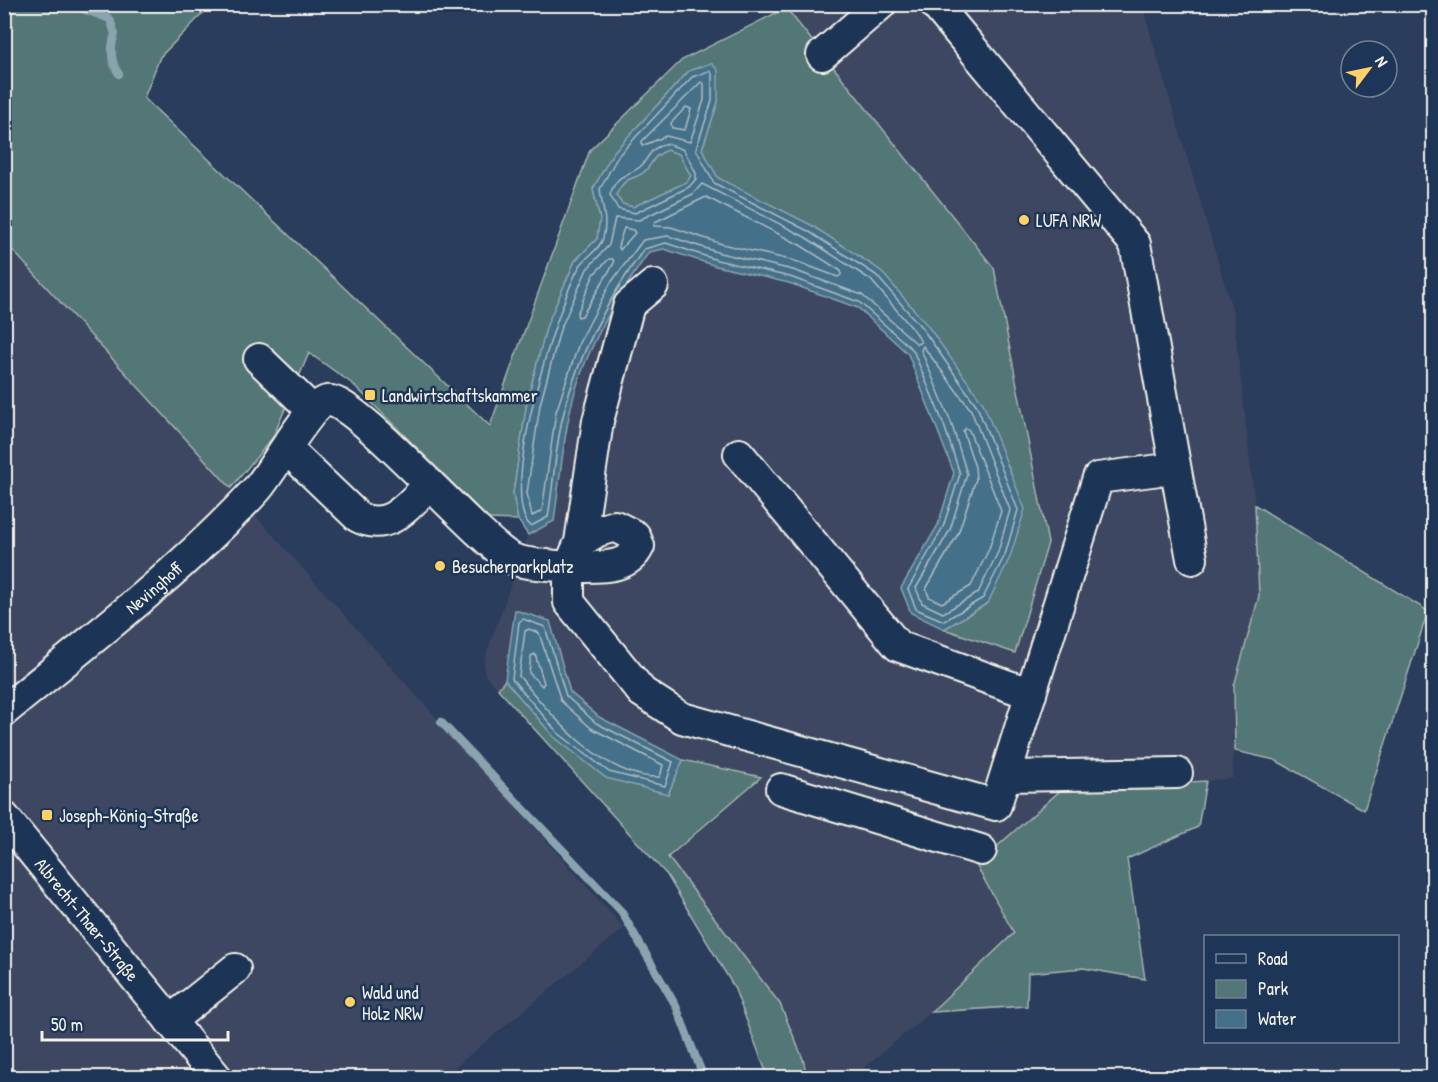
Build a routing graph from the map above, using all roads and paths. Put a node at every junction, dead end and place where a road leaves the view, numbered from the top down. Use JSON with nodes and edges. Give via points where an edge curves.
{"nodes":[{"id":1,"x":881,"y":4,"type":"edge"},
{"id":2,"x":935,"y":4,"type":"edge"},
{"id":3,"x":822,"y":55,"type":"dead end"},
{"id":4,"x":653,"y":285,"type":"dead end"},
{"id":5,"x":259,"y":359,"type":"dead end"},
{"id":6,"x":312,"y":410,"type":"junction"},
{"id":7,"x":287,"y":449,"type":"junction"},
{"id":8,"x":740,"y":454,"type":"dead end"},
{"id":9,"x":1175,"y":468,"type":"junction"},
{"id":10,"x":429,"y":485,"type":"junction"},
{"id":11,"x":574,"y":555,"type":"junction"},
{"id":12,"x":1191,"y":559,"type":"dead end"},
{"id":13,"x":1031,"y":694,"type":"junction"},
{"id":14,"x":4,"y":711,"type":"edge"},
{"id":15,"x":1176,"y":773,"type":"dead end"},
{"id":16,"x":1006,"y":776,"type":"junction"},
{"id":17,"x":781,"y":789,"type":"dead end"},
{"id":18,"x":4,"y":817,"type":"edge"},
{"id":19,"x":981,"y":850,"type":"dead end"},
{"id":20,"x":235,"y":969,"type":"dead end"},
{"id":21,"x":170,"y":1021,"type":"junction"},
{"id":22,"x":217,"y":1077,"type":"edge"}],
"edges":[{"from":1,"to":3,"type":"street"},
{"from":2,"to":9,"type":"street","via":[[1135,244]]},
{"from":4,"to":11,"type":"street","via":[[629,305],[598,421]]},
{"from":5,"to":6,"type":"street"},
{"from":6,"to":7,"type":"street","name":"Nevinghoff"},
{"from":6,"to":10,"type":"street","via":[[328,400],[346,406]]},
{"from":7,"to":10,"type":"street","via":[[368,522],[378,524],[395,517]]},
{"from":7,"to":14,"type":"street","name":"Nevinghoff","via":[[232,516]]},
{"from":8,"to":13,"type":"street","via":[[898,646]]},
{"from":9,"to":12,"type":"street"},
{"from":9,"to":13,"type":"street","via":[[1098,478]]},
{"from":10,"to":11,"type":"street","via":[[511,559]]},
{"from":11,"to":16,"type":"street","via":[[569,602],[642,692],[682,718],[996,805]]},
{"from":13,"to":16,"type":"street"},
{"from":15,"to":16,"type":"street"},
{"from":17,"to":19,"type":"street"},
{"from":18,"to":21,"type":"street","name":"Albrecht-Thaer-Straße"},
{"from":20,"to":21,"type":"street"},
{"from":21,"to":22,"type":"street","name":"Albrecht-Thaer-Straße"}]}
